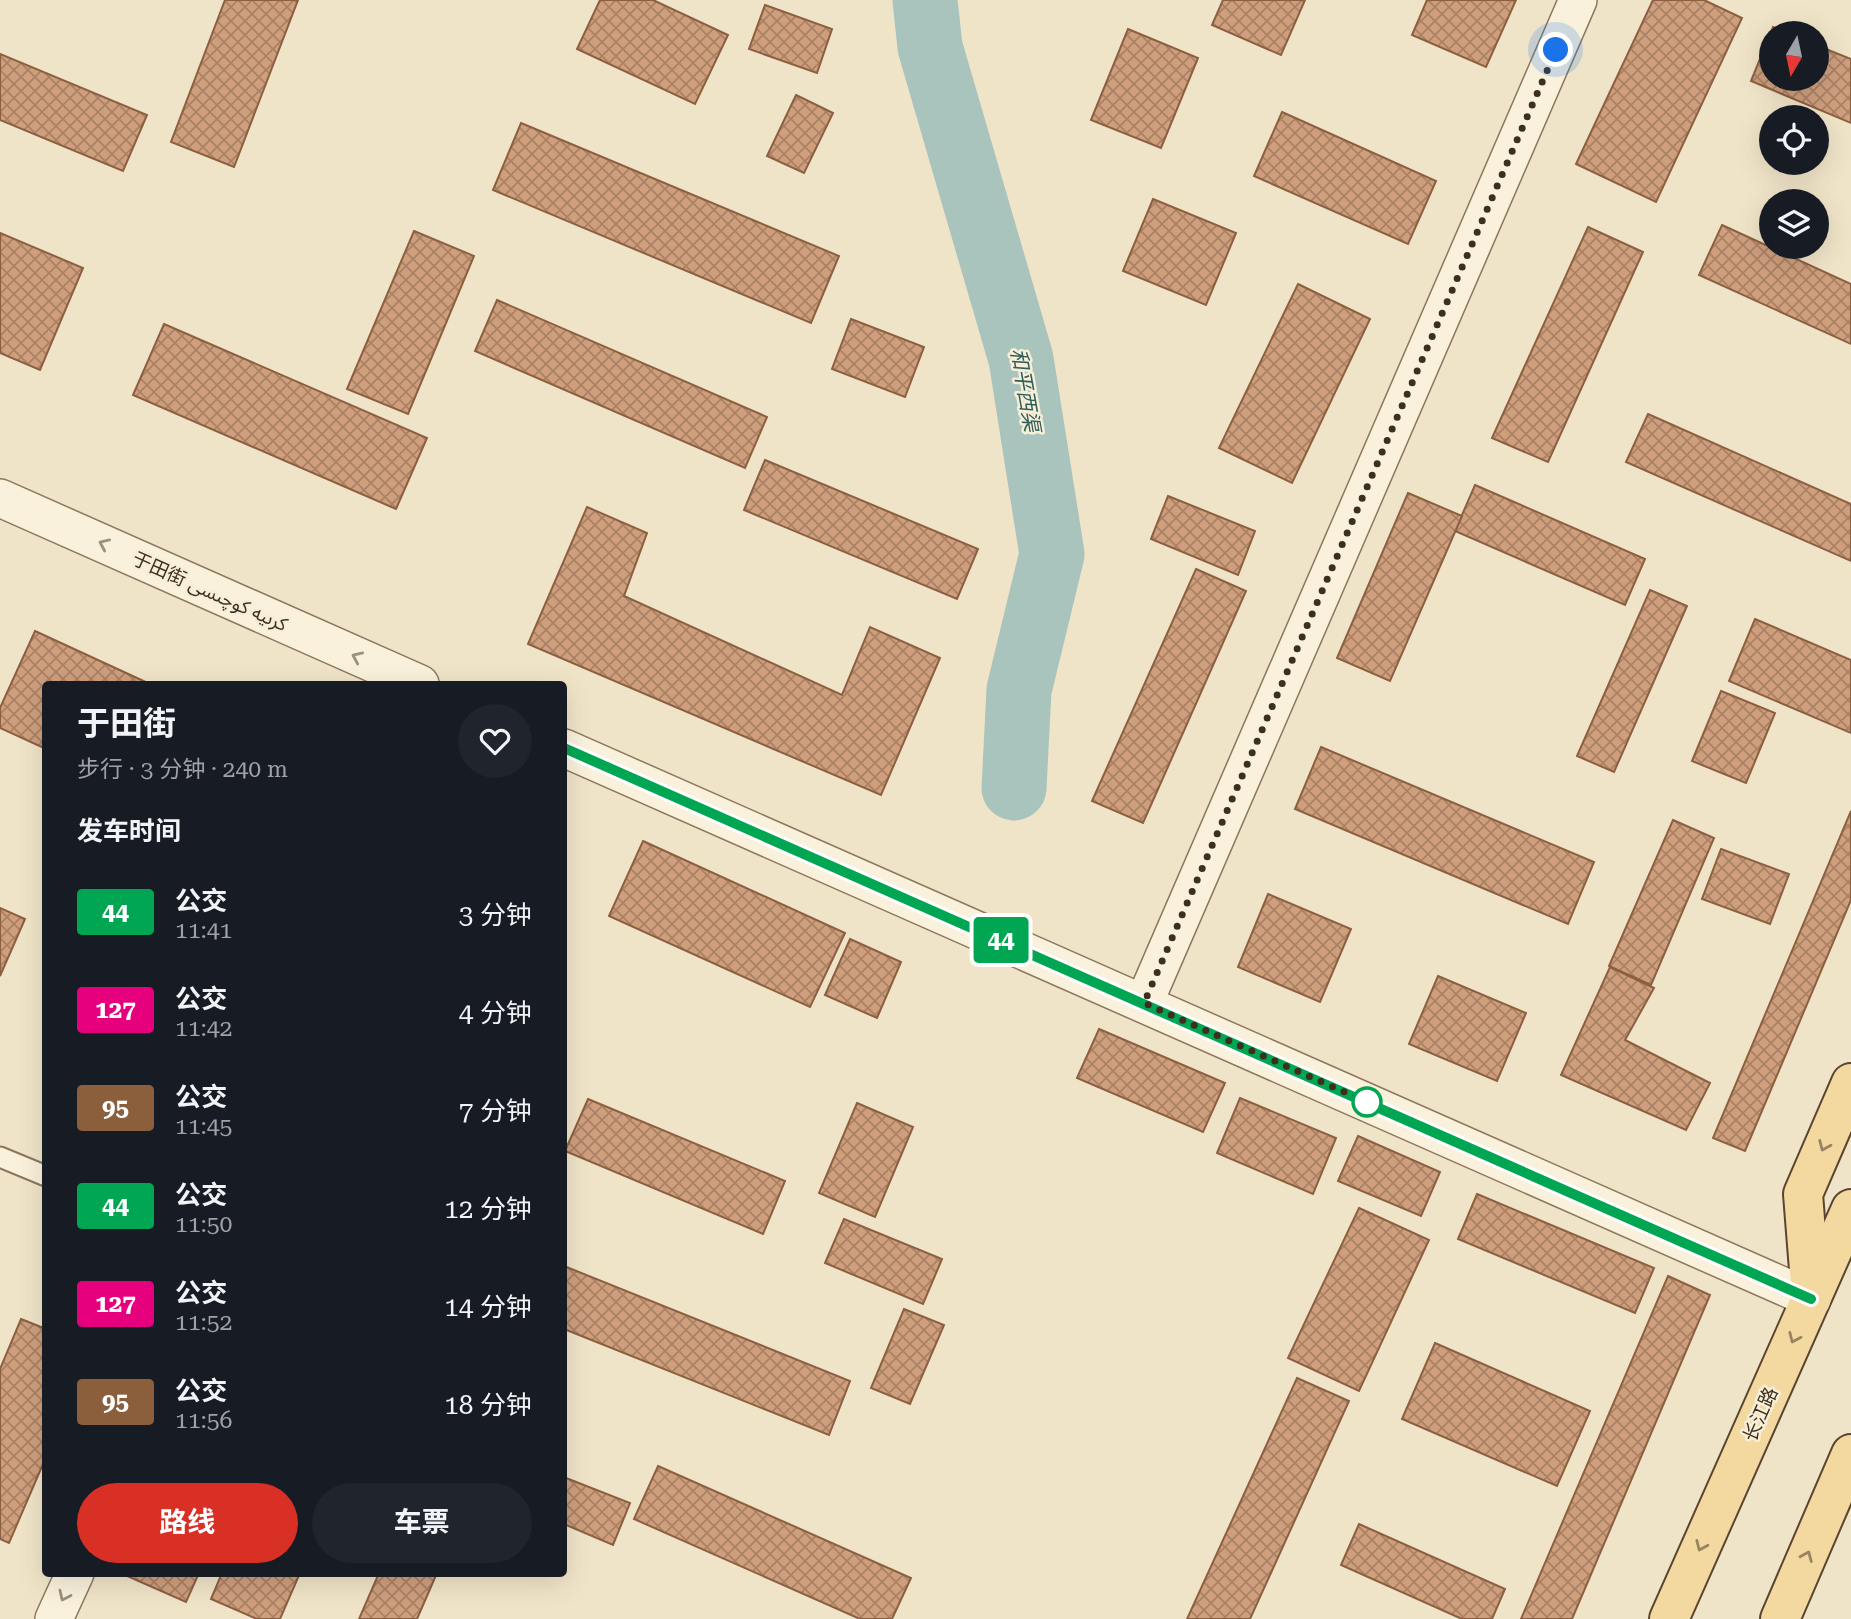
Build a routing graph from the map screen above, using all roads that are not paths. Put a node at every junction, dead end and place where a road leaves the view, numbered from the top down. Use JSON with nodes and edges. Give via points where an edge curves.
{"nodes":[{"id":1,"x":1578,"y":0,"type":"edge"},
{"id":2,"x":0,"y":498,"type":"edge"},
{"id":3,"x":413,"y":681,"type":"edge"},
{"id":4,"x":567,"y":749,"type":"edge"},
{"id":5,"x":1144,"y":1003,"type":"junction"},
{"id":6,"x":1851,"y":1083,"type":"edge"},
{"id":7,"x":0,"y":1157,"type":"edge"},
{"id":8,"x":42,"y":1174,"type":"edge"},
{"id":9,"x":1851,"y":1209,"type":"edge"},
{"id":10,"x":1811,"y":1299,"type":"junction"},
{"id":11,"x":1851,"y":1454,"type":"edge"},
{"id":12,"x":73,"y":1577,"type":"edge"},
{"id":13,"x":54,"y":1619,"type":"edge"},
{"id":14,"x":1669,"y":1619,"type":"edge"},
{"id":15,"x":1780,"y":1619,"type":"edge"}],
"edges":[{"from":1,"to":5,"type":"street"},
{"from":3,"to":2,"type":"street","name":"于田街 كرىيە كوچىسى","one_way":true},
{"from":4,"to":5,"type":"street"},
{"from":5,"to":10,"type":"street"},
{"from":6,"to":10,"type":"main road","one_way":true,"via":[[1803,1194]]},
{"from":7,"to":8,"type":"lane"},
{"from":9,"to":10,"type":"main road","name":"长江路"},
{"from":10,"to":14,"type":"main road","name":"长江路","one_way":true},
{"from":15,"to":11,"type":"main road","one_way":true},
{"from":12,"to":13,"type":"street","one_way":true}]}
